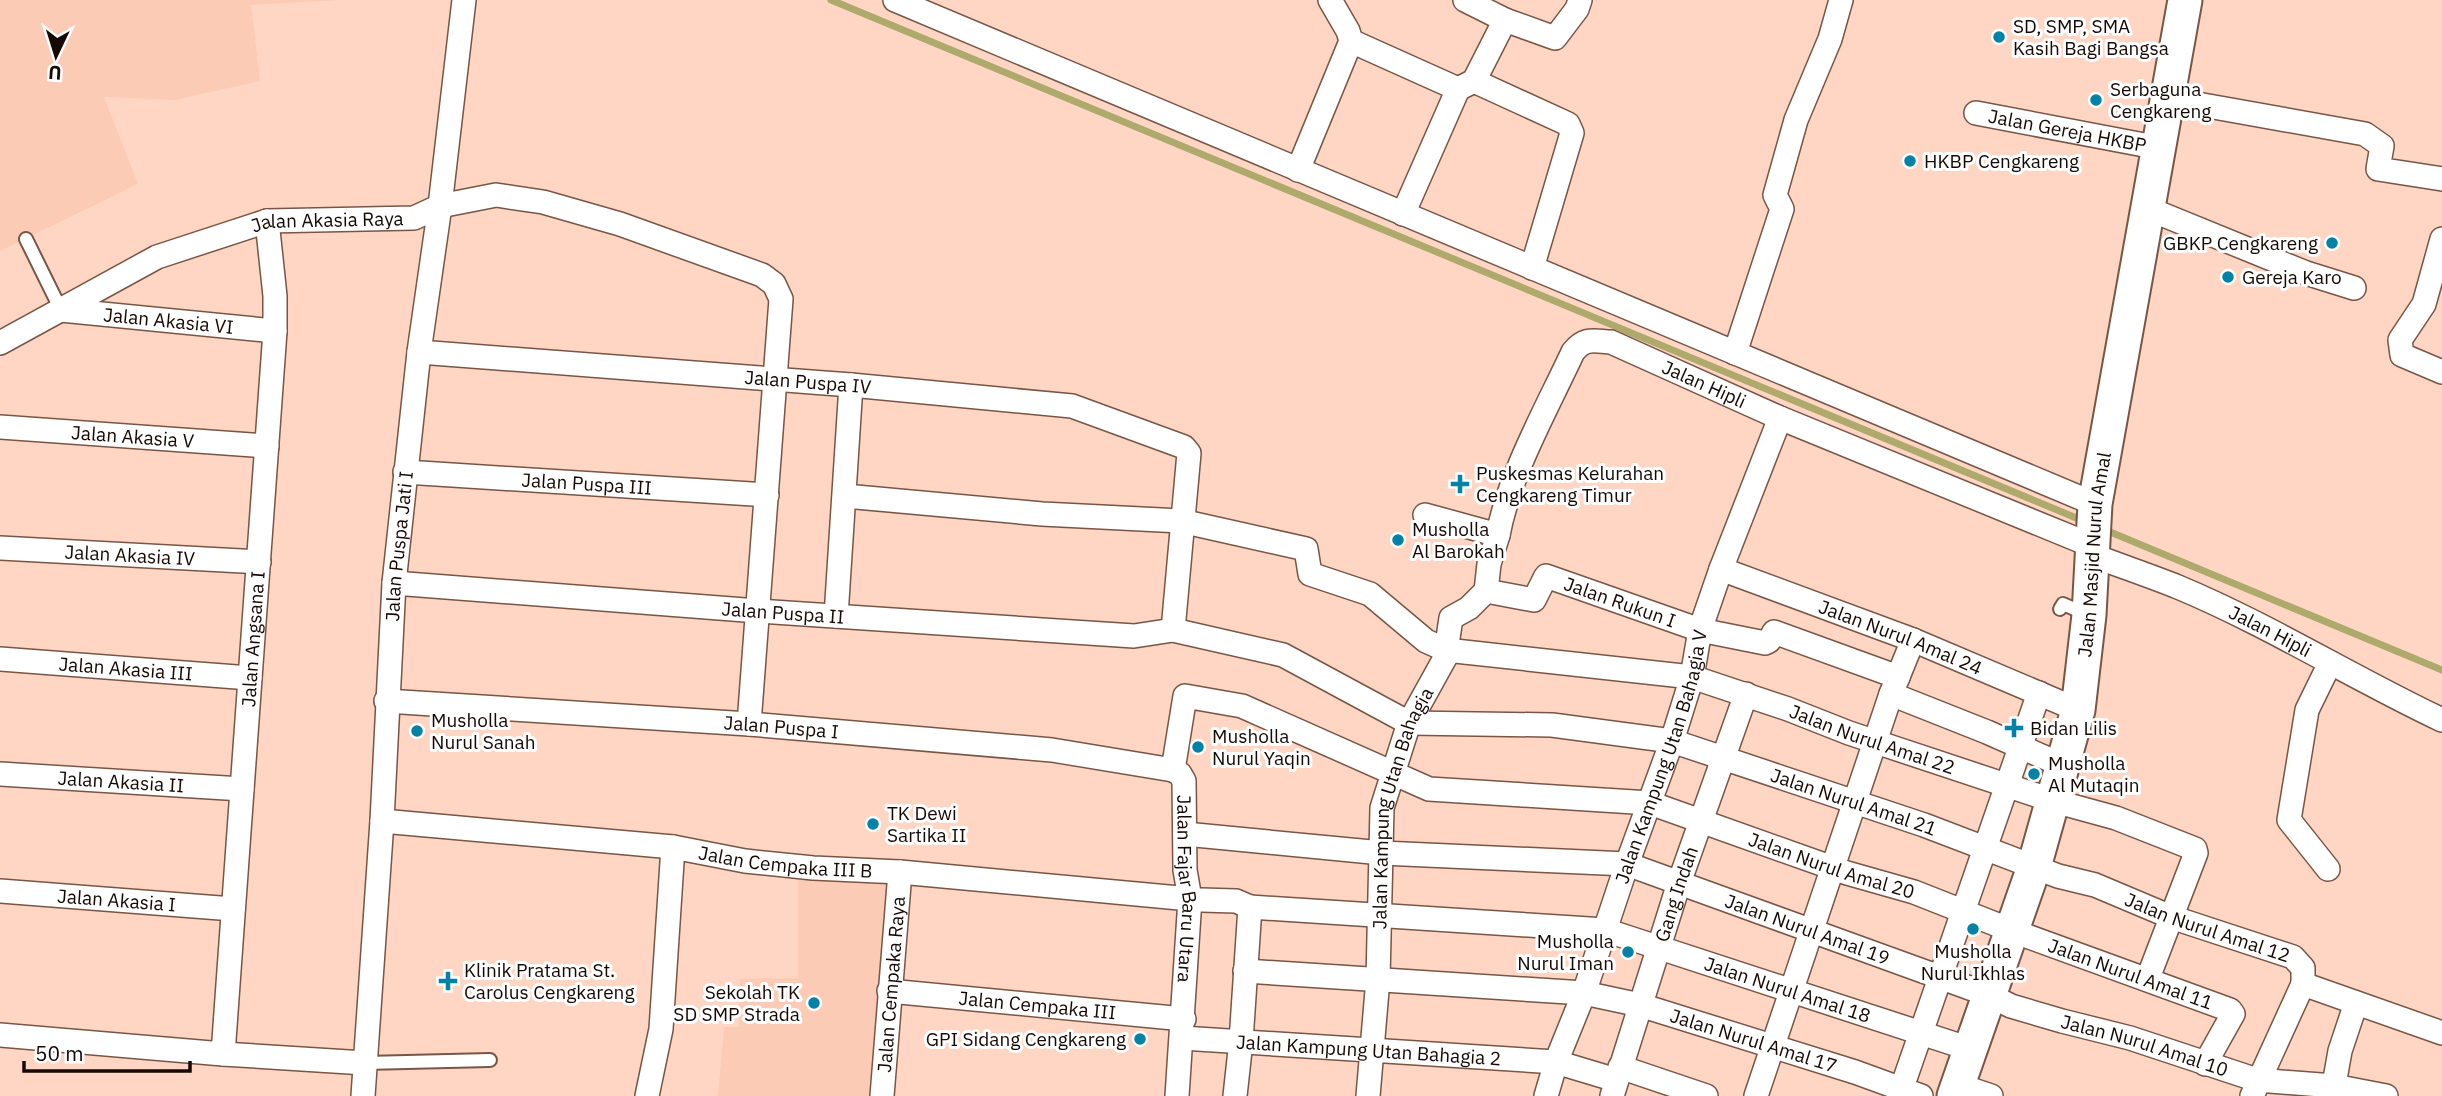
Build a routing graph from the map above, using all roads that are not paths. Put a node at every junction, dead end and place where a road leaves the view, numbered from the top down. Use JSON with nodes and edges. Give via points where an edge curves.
{"nodes":[{"id":1,"x":464,"y":0,"type":"edge"},
{"id":2,"x":895,"y":0,"type":"edge"},
{"id":3,"x":1330,"y":0,"type":"edge"},
{"id":4,"x":1465,"y":0,"type":"edge"},
{"id":5,"x":1580,"y":0,"type":"edge"},
{"id":6,"x":1842,"y":0,"type":"edge"},
{"id":7,"x":2185,"y":0,"type":"edge"},
{"id":8,"x":1505,"y":20,"type":"junction"},
{"id":9,"x":1351,"y":41,"type":"junction"},
{"id":10,"x":1466,"y":85,"type":"junction"},
{"id":11,"x":2169,"y":99,"type":"junction"},
{"id":12,"x":1976,"y":113,"type":"dead end"},
{"id":13,"x":2160,"y":148,"type":"junction"},
{"id":14,"x":1298,"y":170,"type":"junction"},
{"id":15,"x":2442,"y":178,"type":"edge"},
{"id":16,"x":440,"y":206,"type":"junction"},
{"id":17,"x":2149,"y":209,"type":"junction"},
{"id":18,"x":1403,"y":214,"type":"junction"},
{"id":19,"x":267,"y":221,"type":"junction"},
{"id":20,"x":26,"y":239,"type":"dead end"},
{"id":21,"x":2442,"y":239,"type":"edge"},
{"id":22,"x":1532,"y":268,"type":"junction"},
{"id":23,"x":2354,"y":288,"type":"dead end"},
{"id":24,"x":61,"y":310,"type":"junction"},
{"id":25,"x":275,"y":331,"type":"junction"},
{"id":26,"x":0,"y":343,"type":"edge"},
{"id":27,"x":419,"y":352,"type":"junction"},
{"id":28,"x":1735,"y":353,"type":"junction"},
{"id":29,"x":2442,"y":372,"type":"edge"},
{"id":30,"x":775,"y":380,"type":"junction"},
{"id":31,"x":851,"y":385,"type":"junction"},
{"id":32,"x":1780,"y":418,"type":"junction"},
{"id":33,"x":0,"y":427,"type":"edge"},
{"id":34,"x":267,"y":446,"type":"junction"},
{"id":35,"x":405,"y":472,"type":"junction"},
{"id":36,"x":767,"y":495,"type":"junction"},
{"id":37,"x":845,"y":496,"type":"junction"},
{"id":38,"x":1425,"y":515,"type":"dead end"},
{"id":39,"x":1181,"y":521,"type":"junction"},
{"id":40,"x":2093,"y":531,"type":"junction"},
{"id":41,"x":1498,"y":535,"type":"junction"},
{"id":42,"x":0,"y":548,"type":"edge"},
{"id":43,"x":258,"y":562,"type":"junction"},
{"id":44,"x":1721,"y":569,"type":"junction"},
{"id":45,"x":394,"y":583,"type":"junction"},
{"id":46,"x":1486,"y":591,"type":"junction"},
{"id":47,"x":1789,"y":594,"type":"junction"},
{"id":48,"x":758,"y":611,"type":"junction"},
{"id":49,"x":836,"y":616,"type":"junction"},
{"id":50,"x":1173,"y":630,"type":"junction"},
{"id":51,"x":1700,"y":631,"type":"junction"},
{"id":52,"x":1774,"y":632,"type":"junction"},
{"id":53,"x":1913,"y":640,"type":"junction"},
{"id":54,"x":1446,"y":650,"type":"junction"},
{"id":55,"x":0,"y":659,"type":"edge"},
{"id":56,"x":2330,"y":663,"type":"junction"},
{"id":57,"x":1692,"y":677,"type":"junction"},
{"id":58,"x":250,"y":678,"type":"junction"},
{"id":59,"x":1894,"y":685,"type":"junction"},
{"id":60,"x":2039,"y":693,"type":"junction"},
{"id":61,"x":1746,"y":694,"type":"junction"},
{"id":62,"x":387,"y":701,"type":"junction"},
{"id":63,"x":2078,"y":710,"type":"junction"},
{"id":64,"x":2442,"y":720,"type":"edge"},
{"id":65,"x":1409,"y":723,"type":"junction"},
{"id":66,"x":749,"y":724,"type":"junction"},
{"id":67,"x":1672,"y":741,"type":"junction"},
{"id":68,"x":1875,"y":742,"type":"junction"},
{"id":69,"x":2020,"y":747,"type":"junction"},
{"id":70,"x":1725,"y":758,"type":"junction"},
{"id":71,"x":2064,"y":766,"type":"junction"},
{"id":72,"x":1173,"y":769,"type":"junction"},
{"id":73,"x":0,"y":774,"type":"edge"},
{"id":74,"x":1395,"y":775,"type":"junction"},
{"id":75,"x":2006,"y":784,"type":"junction"},
{"id":76,"x":242,"y":789,"type":"junction"},
{"id":77,"x":1855,"y":801,"type":"junction"},
{"id":78,"x":2054,"y":801,"type":"junction"},
{"id":79,"x":1650,"y":803,"type":"junction"},
{"id":80,"x":382,"y":821,"type":"junction"},
{"id":81,"x":1701,"y":821,"type":"junction"},
{"id":82,"x":1185,"y":834,"type":"junction"},
{"id":83,"x":673,"y":847,"type":"junction"},
{"id":84,"x":1984,"y":848,"type":"junction"},
{"id":85,"x":1382,"y":853,"type":"junction"},
{"id":86,"x":1627,"y":864,"type":"junction"},
{"id":87,"x":1832,"y":866,"type":"junction"},
{"id":88,"x":2034,"y":867,"type":"junction"},
{"id":89,"x":2328,"y":869,"type":"dead end"},
{"id":90,"x":900,"y":872,"type":"junction"},
{"id":91,"x":1679,"y":883,"type":"junction"},
{"id":92,"x":0,"y":891,"type":"edge"},
{"id":93,"x":1196,"y":899,"type":"junction"},
{"id":94,"x":1250,"y":907,"type":"junction"},
{"id":95,"x":233,"y":909,"type":"junction"},
{"id":96,"x":1962,"y":911,"type":"junction"},
{"id":97,"x":1379,"y":917,"type":"junction"},
{"id":98,"x":2171,"y":917,"type":"junction"},
{"id":99,"x":1605,"y":930,"type":"junction"},
{"id":100,"x":2013,"y":931,"type":"junction"},
{"id":101,"x":1812,"y":932,"type":"junction"},
{"id":102,"x":1658,"y":947,"type":"junction"},
{"id":103,"x":1245,"y":971,"type":"junction"},
{"id":104,"x":1940,"y":978,"type":"junction"},
{"id":105,"x":2148,"y":978,"type":"junction"},
{"id":106,"x":1378,"y":979,"type":"junction"},
{"id":107,"x":2303,"y":984,"type":"junction"},
{"id":108,"x":1790,"y":990,"type":"junction"},
{"id":109,"x":890,"y":991,"type":"junction"},
{"id":110,"x":1584,"y":993,"type":"junction"},
{"id":111,"x":1989,"y":995,"type":"junction"},
{"id":112,"x":2356,"y":1003,"type":"junction"},
{"id":113,"x":1640,"y":1005,"type":"junction"},
{"id":114,"x":1183,"y":1029,"type":"junction"},
{"id":115,"x":2442,"y":1032,"type":"edge"},
{"id":116,"x":1921,"y":1033,"type":"junction"},
{"id":117,"x":0,"y":1035,"type":"edge"},
{"id":118,"x":1241,"y":1041,"type":"junction"},
{"id":119,"x":1773,"y":1047,"type":"junction"},
{"id":120,"x":1970,"y":1049,"type":"junction"},
{"id":121,"x":1373,"y":1050,"type":"junction"},
{"id":122,"x":223,"y":1054,"type":"junction"},
{"id":123,"x":490,"y":1060,"type":"dead end"},
{"id":124,"x":1556,"y":1062,"type":"junction"},
{"id":125,"x":365,"y":1063,"type":"junction"},
{"id":126,"x":2205,"y":1064,"type":"junction"},
{"id":127,"x":1616,"y":1081,"type":"edge"},
{"id":128,"x":2255,"y":1088,"type":"edge"},
{"id":129,"x":1956,"y":1091,"type":"edge"},
{"id":130,"x":2333,"y":1091,"type":"edge"},
{"id":131,"x":1908,"y":1094,"type":"edge"},
{"id":132,"x":363,"y":1096,"type":"edge"},
{"id":133,"x":648,"y":1096,"type":"edge"},
{"id":134,"x":883,"y":1096,"type":"edge"},
{"id":135,"x":1177,"y":1096,"type":"edge"},
{"id":136,"x":1235,"y":1096,"type":"edge"},
{"id":137,"x":1368,"y":1096,"type":"edge"},
{"id":138,"x":1546,"y":1096,"type":"edge"},
{"id":139,"x":1706,"y":1096,"type":"edge"},
{"id":140,"x":1756,"y":1096,"type":"edge"},
{"id":141,"x":1991,"y":1096,"type":"edge"},
{"id":142,"x":2386,"y":1096,"type":"edge"}],
"edges":[{"from":1,"to":16,"type":"street","name":"Jalan Puspa Jati I"},
{"from":2,"to":14,"type":"street"},
{"from":3,"to":9,"type":"street"},
{"from":4,"to":8,"type":"street"},
{"from":5,"to":8,"type":"street","via":[[1555,38]]},
{"from":6,"to":28,"type":"street","via":[[1796,120],[1775,195],[1782,209]]},
{"from":7,"to":11,"type":"street","name":"Jalan Masjid Nurul Amal"},
{"from":8,"to":10,"type":"street"},
{"from":9,"to":10,"type":"street"},
{"from":9,"to":14,"type":"street"},
{"from":10,"to":18,"type":"street"},
{"from":10,"to":22,"type":"street","via":[[1571,128]]},
{"from":11,"to":13,"type":"street","name":"Jalan Masjid Nurul Amal"},
{"from":11,"to":15,"type":"street","via":[[2365,134],[2382,146],[2378,169]]},
{"from":12,"to":13,"type":"street","name":"Jalan Gereja HKBP"},
{"from":13,"to":17,"type":"street","name":"Jalan Masjid Nurul Amal"},
{"from":14,"to":18,"type":"street"},
{"from":16,"to":19,"type":"street","name":"Jalan Akasia Raya","via":[[414,218]]},
{"from":16,"to":27,"type":"street","name":"Jalan Puspa Jati I"},
{"from":16,"to":30,"type":"street","name":"Jalan Akasia Raya","via":[[496,195],[556,205],[620,223],[762,275],[774,284],[781,299]]},
{"from":17,"to":23,"type":"street"},
{"from":17,"to":40,"type":"street","name":"Jalan Masjid Nurul Amal"},
{"from":18,"to":22,"type":"street"},
{"from":19,"to":24,"type":"street","name":"Jalan Akasia Raya","via":[[157,257]]},
{"from":19,"to":25,"type":"street","name":"Jalan Angsana I"},
{"from":20,"to":24,"type":"lane"},
{"from":21,"to":29,"type":"street","via":[[2424,304],[2400,340],[2402,355]]},
{"from":22,"to":28,"type":"street"},
{"from":24,"to":25,"type":"street","name":"Jalan Akasia VI"},
{"from":24,"to":26,"type":"street","name":"Jalan Akasia Raya"},
{"from":25,"to":34,"type":"street","name":"Jalan Angsana I"},
{"from":27,"to":30,"type":"street","name":"Jalan Puspa IV"},
{"from":27,"to":35,"type":"street","name":"Jalan Puspa Jati I"},
{"from":28,"to":40,"type":"street"},
{"from":30,"to":31,"type":"street","name":"Jalan Puspa IV"},
{"from":30,"to":36,"type":"street"},
{"from":31,"to":37,"type":"street"},
{"from":31,"to":39,"type":"street","name":"Jalan Puspa IV","via":[[1072,406],[1188,449]]},
{"from":32,"to":40,"type":"street","name":"Jalan Hipli"},
{"from":32,"to":41,"type":"street","name":"Jalan Hipli","via":[[1611,342],[1580,343],[1523,461]]},
{"from":32,"to":44,"type":"street","name":"Jalan Kampung Utan Bahagia V"},
{"from":33,"to":34,"type":"street","name":"Jalan Akasia V"},
{"from":34,"to":43,"type":"street","name":"Jalan Angsana I"},
{"from":35,"to":36,"type":"street","name":"Jalan Puspa III"},
{"from":35,"to":45,"type":"street","name":"Jalan Puspa Jati I"},
{"from":36,"to":48,"type":"street"},
{"from":37,"to":39,"type":"street"},
{"from":37,"to":49,"type":"street"},
{"from":38,"to":41,"type":"street"},
{"from":39,"to":50,"type":"street"},
{"from":39,"to":54,"type":"street","via":[[1306,549],[1310,574],[1370,594],[1426,642]]},
{"from":40,"to":56,"type":"street","name":"Jalan Hipli","via":[[2178,587]]},
{"from":40,"to":63,"type":"street","name":"Jalan Masjid Nurul Amal","via":[[2075,612]]},
{"from":41,"to":46,"type":"street"},
{"from":42,"to":43,"type":"street","name":"Jalan Akasia IV"},
{"from":43,"to":58,"type":"street","name":"Jalan Angsana I"},
{"from":44,"to":47,"type":"street","name":"Jalan Nurul Amal 24"},
{"from":44,"to":51,"type":"street","name":"Jalan Kampung Utan Bahagia V"},
{"from":45,"to":48,"type":"street","name":"Jalan Puspa II"},
{"from":45,"to":62,"type":"street","name":"Jalan Puspa Jati I"},
{"from":46,"to":51,"type":"street","name":"Jalan Rukun I","via":[[1534,600],[1546,576]]},
{"from":46,"to":54,"type":"street","name":"Jalan Kampung Utan Bahagia","via":[[1451,618]]},
{"from":47,"to":52,"type":"street"},
{"from":47,"to":53,"type":"street","name":"Jalan Nurul Amal 24"},
{"from":48,"to":49,"type":"street","name":"Jalan Puspa II"},
{"from":48,"to":66,"type":"street"},
{"from":49,"to":50,"type":"street","name":"Jalan Puspa II","via":[[1134,636]]},
{"from":50,"to":65,"type":"street","via":[[1283,655]]},
{"from":51,"to":52,"type":"street","via":[[1765,643]]},
{"from":51,"to":57,"type":"street","name":"Jalan Kampung Utan Bahagia V"},
{"from":52,"to":59,"type":"street"},
{"from":53,"to":59,"type":"street"},
{"from":53,"to":60,"type":"street","name":"Jalan Nurul Amal 24"},
{"from":54,"to":57,"type":"street","name":"Jalan Nurul Amal 22"},
{"from":54,"to":65,"type":"street","name":"Jalan Kampung Utan Bahagia"},
{"from":55,"to":58,"type":"street","name":"Jalan Akasia III"},
{"from":56,"to":64,"type":"street","name":"Jalan Hipli"},
{"from":56,"to":89,"type":"street","via":[[2307,710],[2289,820]]},
{"from":57,"to":61,"type":"street","name":"Jalan Nurul Amal 22"},
{"from":57,"to":67,"type":"street","name":"Jalan Kampung Utan Bahagia V"},
{"from":58,"to":76,"type":"street","name":"Jalan Angsana I"},
{"from":59,"to":68,"type":"street"},
{"from":59,"to":69,"type":"street"},
{"from":60,"to":63,"type":"street","name":"Jalan Nurul Amal 24"},
{"from":60,"to":69,"type":"street"},
{"from":61,"to":68,"type":"street","name":"Jalan Nurul Amal 22"},
{"from":61,"to":70,"type":"street","name":"Gang Indah"},
{"from":62,"to":66,"type":"street","name":"Jalan Puspa I"},
{"from":62,"to":80,"type":"street","name":"Jalan Puspa Jati I"},
{"from":63,"to":71,"type":"street","name":"Jalan Masjid Nurul Amal"},
{"from":65,"to":67,"type":"street","name":"Jalan Nurul Amal 21","via":[[1552,725]]},
{"from":65,"to":74,"type":"street","name":"Jalan Kampung Utan Bahagia"},
{"from":66,"to":72,"type":"street","name":"Jalan Puspa I","via":[[1052,750]]},
{"from":67,"to":70,"type":"street","name":"Jalan Nurul Amal 21"},
{"from":67,"to":79,"type":"street","name":"Jalan Kampung Utan Bahagia V"},
{"from":68,"to":75,"type":"street","name":"Jalan Nurul Amal 22"},
{"from":68,"to":77,"type":"street"},
{"from":69,"to":71,"type":"street"},
{"from":69,"to":75,"type":"street"},
{"from":70,"to":77,"type":"street","name":"Jalan Nurul Amal 21"},
{"from":70,"to":81,"type":"street","name":"Gang Indah"},
{"from":71,"to":78,"type":"street","name":"Jalan Masjid Nurul Amal"},
{"from":72,"to":74,"type":"street","name":"Jalan Nurul Amal 20","via":[[1185,696],[1242,706]]},
{"from":72,"to":82,"type":"street","name":"Jalan Fajar Baru Utara","via":[[1184,780]]},
{"from":73,"to":76,"type":"street","name":"Jalan Akasia II"},
{"from":74,"to":79,"type":"street","name":"Jalan Nurul Amal 20","via":[[1429,789]]},
{"from":74,"to":85,"type":"street","name":"Jalan Kampung Utan Bahagia","via":[[1382,808]]},
{"from":75,"to":78,"type":"street","name":"Jalan Nurul Amal 22"},
{"from":75,"to":84,"type":"street"},
{"from":76,"to":95,"type":"street","name":"Jalan Angsana I"},
{"from":77,"to":84,"type":"street","name":"Jalan Nurul Amal 21"},
{"from":77,"to":87,"type":"street"},
{"from":78,"to":88,"type":"street","name":"Jalan Masjid Nurul Amal"},
{"from":78,"to":98,"type":"street","name":"Jalan Nurul Amal 22","via":[[2116,818],[2195,849]]},
{"from":79,"to":81,"type":"street","name":"Jalan Nurul Amal 20"},
{"from":79,"to":86,"type":"street","name":"Jalan Kampung Utan Bahagia V"},
{"from":80,"to":83,"type":"street","name":"Jalan Cempaka III B"},
{"from":80,"to":125,"type":"street","name":"Jalan Puspa Jati I"},
{"from":81,"to":87,"type":"street","name":"Jalan Nurul Amal 20"},
{"from":81,"to":91,"type":"street","name":"Gang Indah"},
{"from":82,"to":85,"type":"street","name":"Jalan Nurul Amal 19"},
{"from":82,"to":93,"type":"street","name":"Jalan Fajar Baru Utara","via":[[1185,870]]},
{"from":83,"to":90,"type":"street","name":"Jalan Cempaka III B","via":[[745,861]]},
{"from":83,"to":133,"type":"street","via":[[661,1030]]},
{"from":84,"to":88,"type":"street","name":"Jalan Nurul Amal 21"},
{"from":84,"to":96,"type":"street"},
{"from":85,"to":86,"type":"street","name":"Jalan Nurul Amal 19"},
{"from":85,"to":97,"type":"street","name":"Jalan Kampung Utan Bahagia"},
{"from":86,"to":91,"type":"street","name":"Jalan Nurul Amal 19"},
{"from":86,"to":99,"type":"street","name":"Jalan Kampung Utan Bahagia V"},
{"from":87,"to":96,"type":"street","name":"Jalan Nurul Amal 20"},
{"from":87,"to":101,"type":"street"},
{"from":88,"to":98,"type":"street","name":"Jalan Nurul Amal 12"},
{"from":88,"to":100,"type":"street","name":"Jalan Masjid Nurul Amal"},
{"from":90,"to":93,"type":"street","name":"Jalan Cempaka III B"},
{"from":90,"to":109,"type":"street","name":"Jalan Cempaka Raya"},
{"from":91,"to":101,"type":"street","name":"Jalan Nurul Amal 19"},
{"from":91,"to":102,"type":"street","name":"Gang Indah"},
{"from":92,"to":95,"type":"street","name":"Jalan Akasia I"},
{"from":93,"to":94,"type":"street","name":"Jalan Cempaka III B","via":[[1236,901]]},
{"from":93,"to":114,"type":"street","name":"Jalan Fajar Baru Utara"},
{"from":94,"to":97,"type":"street","name":"Jalan Cempaka III B"},
{"from":94,"to":103,"type":"street"},
{"from":95,"to":122,"type":"street","name":"Jalan Angsana I"},
{"from":96,"to":100,"type":"street","name":"Jalan Nurul Amal 20"},
{"from":96,"to":104,"type":"street"},
{"from":97,"to":99,"type":"street","name":"Jalan Nurul Amal 18"},
{"from":97,"to":106,"type":"street","name":"Jalan Kampung Utan Bahagia"},
{"from":98,"to":105,"type":"street"},
{"from":98,"to":107,"type":"street","name":"Jalan Nurul Amal 12","via":[[2293,957],[2303,968]]},
{"from":99,"to":102,"type":"street","name":"Jalan Nurul Amal 18"},
{"from":99,"to":110,"type":"street","name":"Jalan Kampung Utan Bahagia V"},
{"from":100,"to":105,"type":"street","name":"Jalan Nurul Amal 11"},
{"from":100,"to":111,"type":"street","name":"Jalan Masjid Nurul Amal"},
{"from":101,"to":104,"type":"street","name":"Jalan Nurul Amal 19"},
{"from":101,"to":108,"type":"street"},
{"from":102,"to":108,"type":"street","name":"Jalan Nurul Amal 18"},
{"from":102,"to":113,"type":"street","name":"Gang Indah"},
{"from":103,"to":106,"type":"street","name":"Jalan Nurul Amal 17"},
{"from":103,"to":118,"type":"street"},
{"from":104,"to":111,"type":"street","name":"Jalan Nurul Amal 19"},
{"from":104,"to":116,"type":"street"},
{"from":105,"to":126,"type":"street","name":"Jalan Nurul Amal 11","via":[[2233,1014]]},
{"from":106,"to":110,"type":"street","name":"Jalan Nurul Amal 17"},
{"from":106,"to":121,"type":"street","name":"Jalan Kampung Utan Bahagia"},
{"from":107,"to":112,"type":"street","name":"Jalan Nurul Amal 12"},
{"from":107,"to":128,"type":"street"},
{"from":108,"to":116,"type":"street","name":"Jalan Nurul Amal 18"},
{"from":108,"to":119,"type":"street"},
{"from":109,"to":114,"type":"street","name":"Jalan Cempaka III"},
{"from":109,"to":134,"type":"street","name":"Jalan Cempaka Raya"},
{"from":110,"to":113,"type":"street","name":"Jalan Nurul Amal 17"},
{"from":110,"to":124,"type":"street","name":"Jalan Kampung Utan Bahagia V"},
{"from":111,"to":120,"type":"street","name":"Jalan Masjid Nurul Amal"},
{"from":111,"to":126,"type":"street","name":"Jalan Nurul Amal 10","via":[[2024,1010]]},
{"from":112,"to":115,"type":"street","name":"Jalan Nurul Amal 12"},
{"from":112,"to":130,"type":"street"},
{"from":113,"to":119,"type":"street","name":"Jalan Nurul Amal 17"},
{"from":113,"to":127,"type":"street","name":"Gang Indah"},
{"from":114,"to":118,"type":"street","name":"Jalan Kampung Utan Bahagia 2"},
{"from":114,"to":135,"type":"street","name":"Jalan Fajar Baru Utara"},
{"from":116,"to":120,"type":"street","name":"Jalan Nurul Amal 18"},
{"from":116,"to":131,"type":"street"},
{"from":117,"to":122,"type":"street"},
{"from":118,"to":121,"type":"street","name":"Jalan Kampung Utan Bahagia 2"},
{"from":118,"to":136,"type":"street"},
{"from":119,"to":131,"type":"street","name":"Jalan Nurul Amal 17"},
{"from":119,"to":140,"type":"street"},
{"from":120,"to":129,"type":"street","name":"Jalan Masjid Nurul Amal"},
{"from":121,"to":124,"type":"street","name":"Jalan Kampung Utan Bahagia 2"},
{"from":121,"to":137,"type":"street","name":"Jalan Kampung Utan Bahagia"},
{"from":122,"to":125,"type":"street"},
{"from":123,"to":125,"type":"lane"},
{"from":124,"to":127,"type":"street","name":"Jalan Kampung Utan Bahagia 2"},
{"from":124,"to":138,"type":"street","name":"Jalan Kampung Utan Bahagia V"},
{"from":125,"to":132,"type":"street","name":"Jalan Puspa Jati I"},
{"from":126,"to":128,"type":"street","name":"Jalan Nurul Amal 10"},
{"from":127,"to":139,"type":"street","name":"Jalan Kampung Utan Bahagia 2"},
{"from":128,"to":130,"type":"street","name":"Jalan Nurul Amal 10"},
{"from":129,"to":141,"type":"street"},
{"from":130,"to":142,"type":"street","name":"Jalan Nurul Amal 10"}]}
